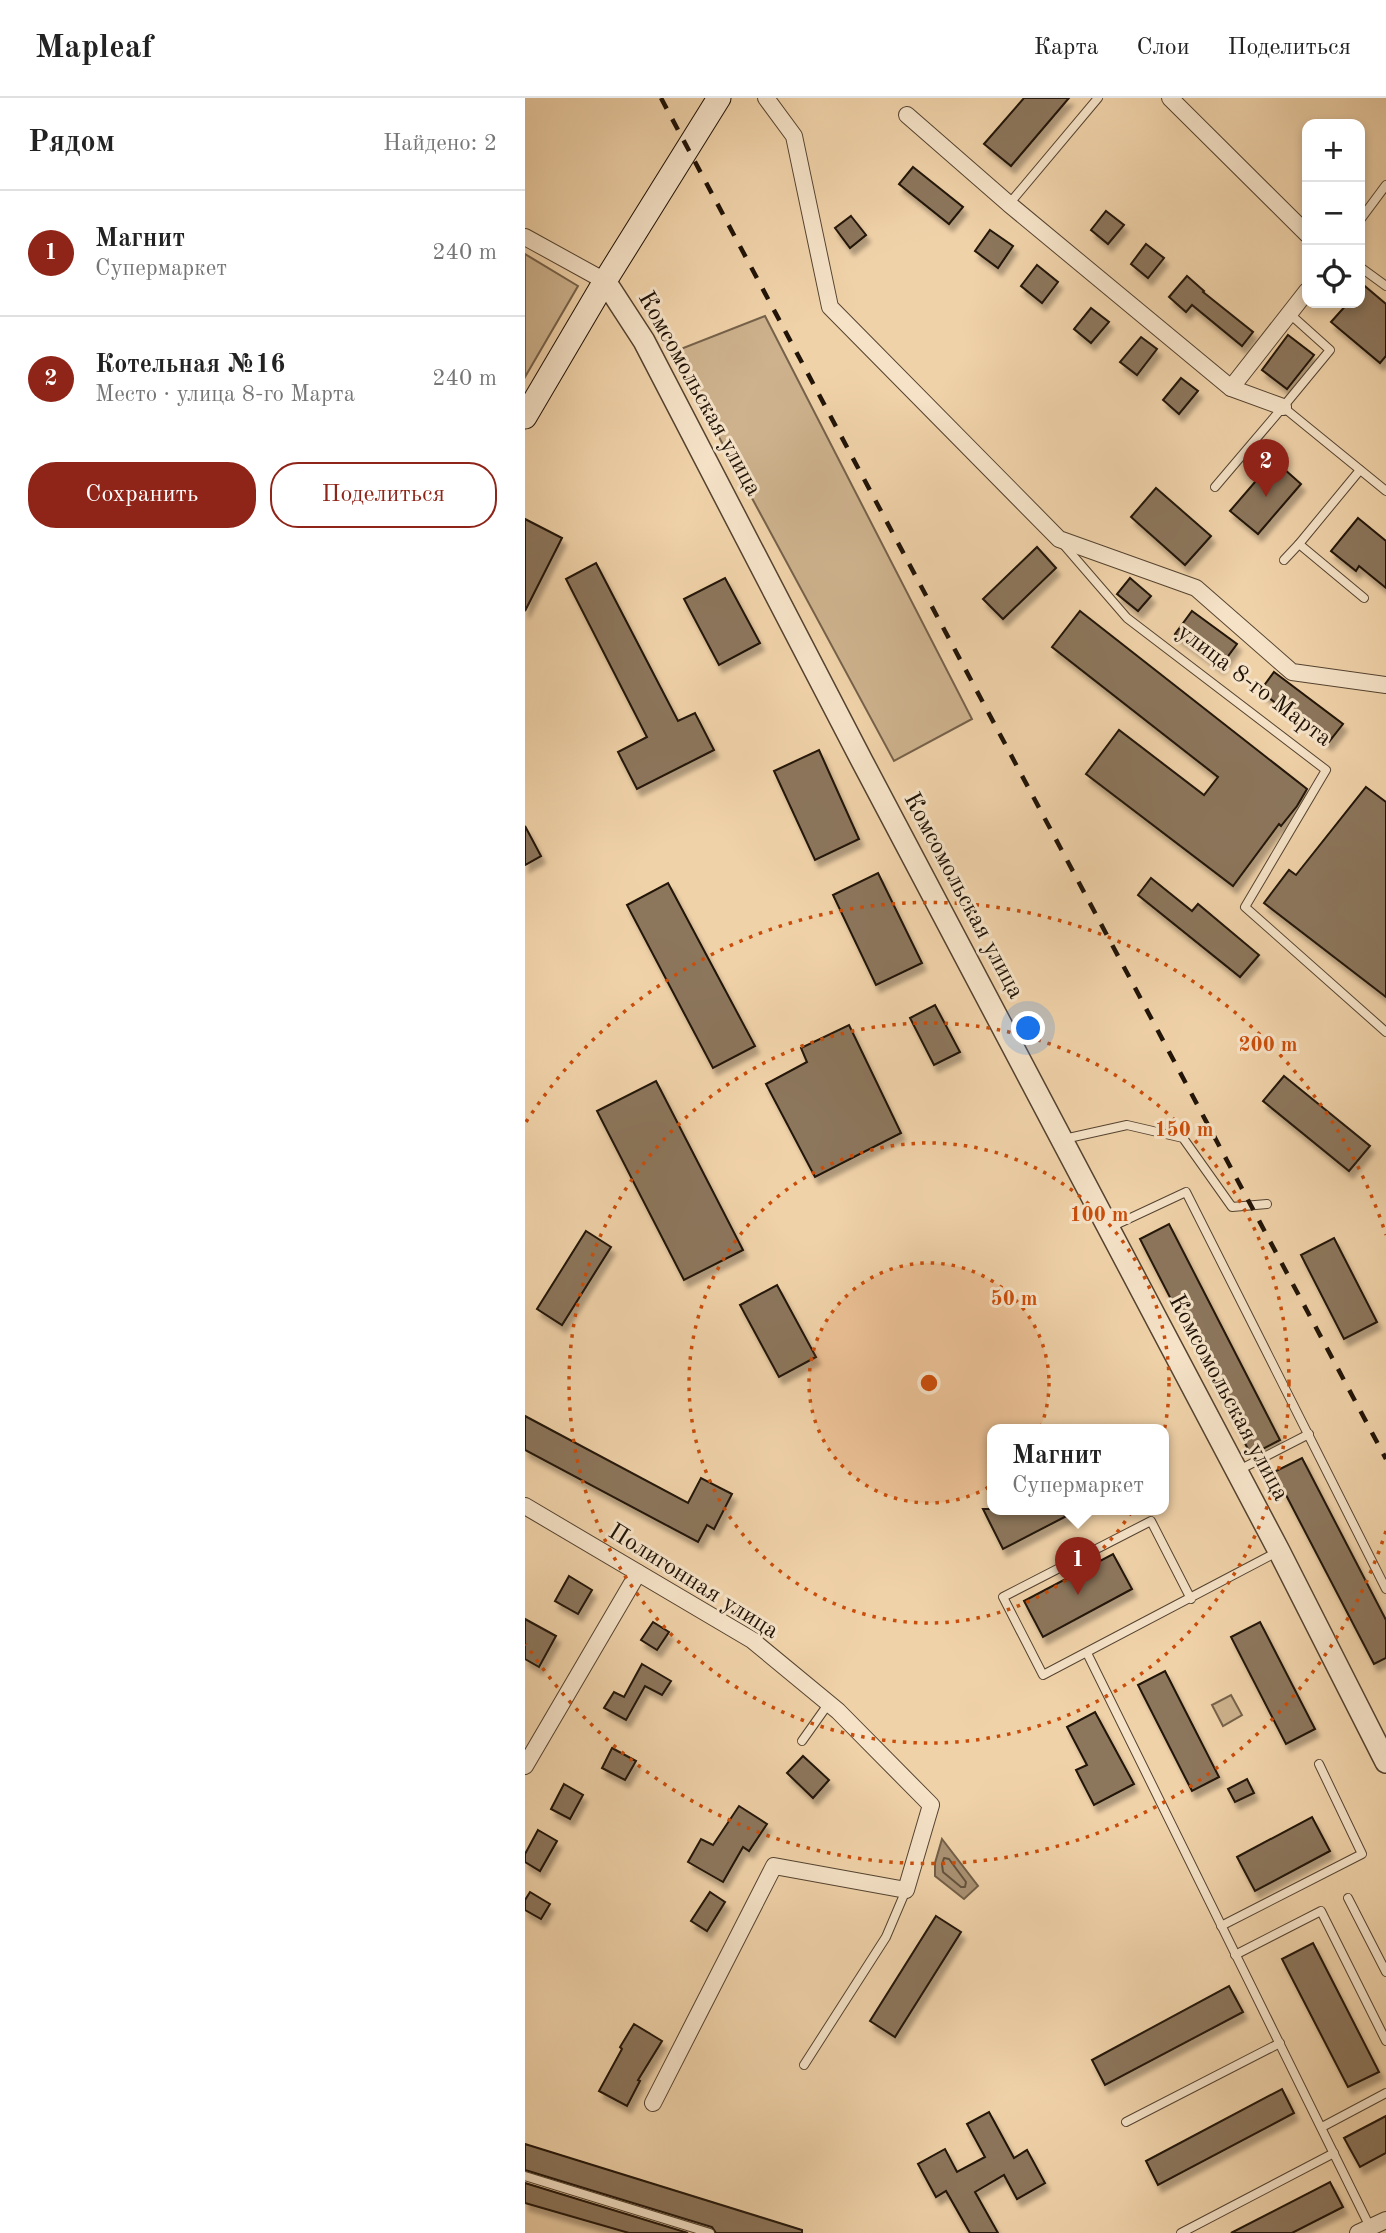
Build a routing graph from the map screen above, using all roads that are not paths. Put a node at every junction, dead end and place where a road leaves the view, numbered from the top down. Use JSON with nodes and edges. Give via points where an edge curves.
{"nodes":[{"id":1,"x":719,"y":98,"type":"edge"},
{"id":2,"x":766,"y":98,"type":"edge"},
{"id":3,"x":1098,"y":98,"type":"edge"},
{"id":4,"x":1170,"y":98,"type":"edge"},
{"id":5,"x":907,"y":114,"type":"dead end"},
{"id":6,"x":1386,"y":186,"type":"edge"},
{"id":7,"x":1009,"y":204,"type":"junction"},
{"id":8,"x":1365,"y":213,"type":"edge"},
{"id":9,"x":1302,"y":229,"type":"edge"},
{"id":10,"x":525,"y":237,"type":"edge"},
{"id":11,"x":1365,"y":271,"type":"edge"},
{"id":12,"x":605,"y":281,"type":"junction"},
{"id":13,"x":1386,"y":286,"type":"edge"},
{"id":14,"x":1302,"y":298,"type":"edge"},
{"id":15,"x":1291,"y":315,"type":"junction"},
{"id":16,"x":1231,"y":388,"type":"junction"},
{"id":17,"x":1283,"y":407,"type":"junction"},
{"id":18,"x":525,"y":417,"type":"edge"},
{"id":19,"x":1360,"y":470,"type":"junction"},
{"id":20,"x":1215,"y":487,"type":"dead end"},
{"id":21,"x":1386,"y":491,"type":"edge"},
{"id":22,"x":1059,"y":539,"type":"junction"},
{"id":23,"x":1299,"y":544,"type":"junction"},
{"id":24,"x":1284,"y":560,"type":"dead end"},
{"id":25,"x":1364,"y":598,"type":"dead end"},
{"id":26,"x":1386,"y":685,"type":"edge"},
{"id":27,"x":1386,"y":1032,"type":"edge"},
{"id":28,"x":1062,"y":1139,"type":"junction"},
{"id":29,"x":1267,"y":1204,"type":"dead end"},
{"id":30,"x":1109,"y":1228,"type":"junction"},
{"id":31,"x":1309,"y":1434,"type":"junction"},
{"id":32,"x":1237,"y":1471,"type":"junction"},
{"id":33,"x":525,"y":1506,"type":"edge"},
{"id":34,"x":1279,"y":1551,"type":"junction"},
{"id":35,"x":638,"y":1573,"type":"junction"},
{"id":36,"x":1386,"y":1589,"type":"edge"},
{"id":37,"x":1191,"y":1599,"type":"junction"},
{"id":38,"x":1087,"y":1653,"type":"junction"},
{"id":39,"x":829,"y":1703,"type":"junction"},
{"id":40,"x":1380,"y":1736,"type":"edge"},
{"id":41,"x":801,"y":1741,"type":"dead end"},
{"id":42,"x":1386,"y":1762,"type":"edge"},
{"id":43,"x":1319,"y":1764,"type":"dead end"},
{"id":44,"x":525,"y":1766,"type":"edge"},
{"id":45,"x":907,"y":1890,"type":"junction"},
{"id":46,"x":1348,"y":1898,"type":"dead end"},
{"id":47,"x":1221,"y":1926,"type":"junction"},
{"id":48,"x":1235,"y":1955,"type":"junction"},
{"id":49,"x":1386,"y":1972,"type":"edge"},
{"id":50,"x":1386,"y":2041,"type":"edge"},
{"id":51,"x":1280,"y":2043,"type":"junction"},
{"id":52,"x":804,"y":2065,"type":"dead end"},
{"id":53,"x":1386,"y":2093,"type":"edge"},
{"id":54,"x":653,"y":2103,"type":"dead end"},
{"id":55,"x":1126,"y":2122,"type":"dead end"},
{"id":56,"x":1322,"y":2127,"type":"junction"},
{"id":57,"x":1335,"y":2153,"type":"junction"},
{"id":58,"x":525,"y":2176,"type":"edge"},
{"id":59,"x":1386,"y":2220,"type":"edge"},
{"id":60,"x":1364,"y":2230,"type":"edge"},
{"id":61,"x":710,"y":2233,"type":"edge"},
{"id":62,"x":1181,"y":2233,"type":"edge"}],
"edges":[{"from":1,"to":12,"type":"main road"},
{"from":2,"to":22,"type":"street","name":"улица 8-го Марта","via":[[794,135],[830,307]]},
{"from":3,"to":7,"type":"lane"},
{"from":4,"to":9,"type":"street"},
{"from":5,"to":7,"type":"street"},
{"from":6,"to":8,"type":"lane"},
{"from":7,"to":16,"type":"street"},
{"from":10,"to":12,"type":"street"},
{"from":11,"to":13,"type":"lane"},
{"from":12,"to":18,"type":"main road"},
{"from":12,"to":28,"type":"street","name":"Комсомольская улица","via":[[644,341]]},
{"from":14,"to":15,"type":"street"},
{"from":15,"to":16,"type":"street"},
{"from":15,"to":17,"type":"lane","via":[[1330,351]]},
{"from":16,"to":17,"type":"street"},
{"from":17,"to":19,"type":"lane"},
{"from":17,"to":20,"type":"lane"},
{"from":19,"to":21,"type":"lane"},
{"from":19,"to":23,"type":"lane"},
{"from":22,"to":26,"type":"street","name":"улица 8-го Марта","via":[[1196,588],[1292,672]]},
{"from":22,"to":27,"type":"lane","name":"улица 8-го Марта","via":[[1127,618],[1326,770],[1245,907]]},
{"from":23,"to":24,"type":"lane"},
{"from":23,"to":25,"type":"lane"},
{"from":28,"to":29,"type":"lane","via":[[1127,1125],[1183,1138],[1232,1207]]},
{"from":28,"to":30,"type":"street","name":"Комсомольская улица"},
{"from":30,"to":31,"type":"lane","via":[[1186,1192]]},
{"from":30,"to":32,"type":"street","name":"Комсомольская улица"},
{"from":31,"to":32,"type":"lane"},
{"from":31,"to":36,"type":"lane"},
{"from":32,"to":34,"type":"street","name":"Комсомольская улица"},
{"from":33,"to":35,"type":"street","name":"Полигонная улица"},
{"from":34,"to":37,"type":"lane"},
{"from":34,"to":40,"type":"street","name":"Комсомольская улица"},
{"from":35,"to":39,"type":"street","name":"Полигонная улица","via":[[752,1640]]},
{"from":35,"to":44,"type":"street"},
{"from":37,"to":38,"type":"lane"},
{"from":37,"to":38,"type":"lane","via":[[1151,1521],[1003,1597],[1044,1675]]},
{"from":38,"to":47,"type":"lane"},
{"from":39,"to":41,"type":"lane"},
{"from":39,"to":45,"type":"street","name":"Полигонная улица","via":[[931,1805]]},
{"from":40,"to":42,"type":"street","name":"Комсомольская улица"},
{"from":43,"to":47,"type":"lane","via":[[1361,1854]]},
{"from":45,"to":52,"type":"lane","via":[[886,1937]]},
{"from":45,"to":54,"type":"street","via":[[774,1866]]},
{"from":46,"to":49,"type":"lane"},
{"from":47,"to":48,"type":"lane"},
{"from":48,"to":50,"type":"lane","via":[[1321,1911]]},
{"from":48,"to":51,"type":"lane"},
{"from":51,"to":55,"type":"lane"},
{"from":51,"to":56,"type":"lane"},
{"from":53,"to":56,"type":"lane"},
{"from":56,"to":57,"type":"lane"},
{"from":57,"to":60,"type":"lane"},
{"from":57,"to":62,"type":"lane"},
{"from":58,"to":61,"type":"lane"},
{"from":59,"to":60,"type":"street"}]}
